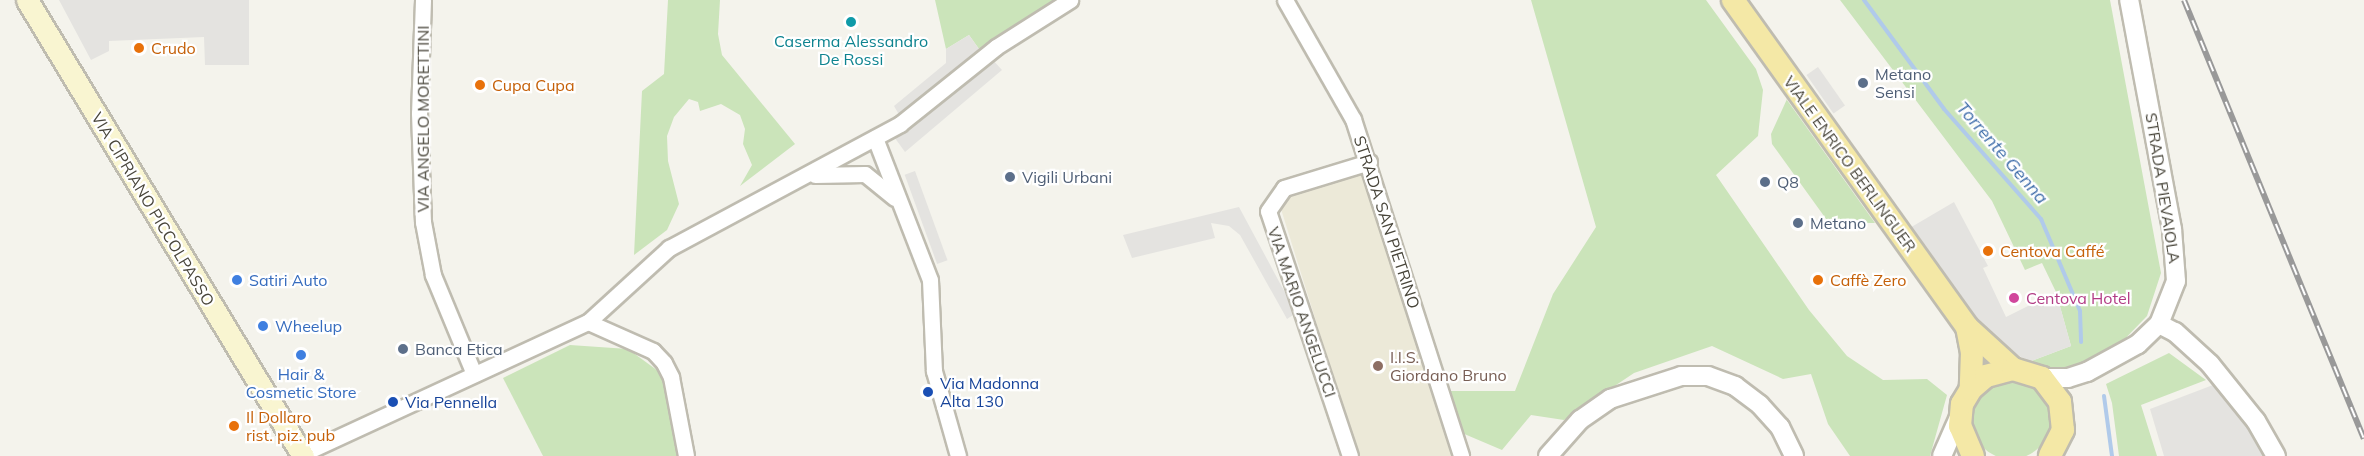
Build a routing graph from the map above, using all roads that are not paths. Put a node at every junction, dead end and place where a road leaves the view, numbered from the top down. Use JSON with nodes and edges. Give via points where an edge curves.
{"nodes":[{"id":1,"x":27,"y":0,"type":"edge"},
{"id":2,"x":423,"y":0,"type":"edge"},
{"id":3,"x":1070,"y":0,"type":"edge"},
{"id":4,"x":1286,"y":0,"type":"edge"},
{"id":5,"x":1733,"y":0,"type":"edge"},
{"id":6,"x":2129,"y":0,"type":"edge"},
{"id":7,"x":875,"y":138,"type":"junction"},
{"id":8,"x":1369,"y":162,"type":"junction"},
{"id":9,"x":803,"y":177,"type":"junction"},
{"id":10,"x":901,"y":206,"type":"junction"},
{"id":11,"x":588,"y":322,"type":"junction"},
{"id":12,"x":2159,"y":324,"type":"junction"},
{"id":13,"x":1967,"y":327,"type":"junction"},
{"id":14,"x":2013,"y":369,"type":"junction"},
{"id":15,"x":2087,"y":372,"type":"junction"},
{"id":16,"x":474,"y":374,"type":"junction"},
{"id":17,"x":2042,"y":378,"type":"junction"},
{"id":18,"x":1971,"y":389,"type":"junction"},
{"id":19,"x":1960,"y":415,"type":"junction"},
{"id":20,"x":2063,"y":417,"type":"junction"},
{"id":21,"x":335,"y":440,"type":"junction"},
{"id":22,"x":2055,"y":452,"type":"edge"},
{"id":23,"x":296,"y":456,"type":"edge"},
{"id":24,"x":329,"y":456,"type":"edge"},
{"id":25,"x":686,"y":456,"type":"edge"},
{"id":26,"x":958,"y":456,"type":"edge"},
{"id":27,"x":1350,"y":456,"type":"edge"},
{"id":28,"x":1461,"y":456,"type":"edge"},
{"id":29,"x":1548,"y":456,"type":"edge"},
{"id":30,"x":1794,"y":456,"type":"edge"},
{"id":31,"x":1942,"y":456,"type":"edge"},
{"id":32,"x":1974,"y":456,"type":"edge"},
{"id":33,"x":2276,"y":456,"type":"edge"}],
"edges":[{"from":1,"to":23,"type":"main road","name":"VIA CIPRIANO PICCOLPASSO","via":[[279,419]]},
{"from":2,"to":16,"type":"street","name":"VIA ANGELO MORETTINI","via":[[419,113],[423,222],[433,275]]},
{"from":3,"to":7,"type":"street","via":[[1022,29]]},
{"from":4,"to":8,"type":"street","name":"STRADA SAN PIETRINO","via":[[1353,119]]},
{"from":5,"to":13,"type":"main road","name":"VIALE ENRICO BERLINGUER"},
{"from":6,"to":12,"type":"street","name":"STRADA PIEVAIOLA","via":[[2176,257],[2176,281]]},
{"from":7,"to":9,"type":"street"},
{"from":7,"to":10,"type":"street"},
{"from":8,"to":27,"type":"street","name":"VIA MARIO ANGELUCCI","via":[[1284,188],[1268,211]]},
{"from":8,"to":28,"type":"street","name":"STRADA SAN PIETRINO"},
{"from":9,"to":10,"type":"street","via":[[830,172],[866,174],[888,190]]},
{"from":9,"to":11,"type":"street","via":[[669,248]]},
{"from":10,"to":26,"type":"street","via":[[930,280],[934,371]]},
{"from":11,"to":16,"type":"street"},
{"from":11,"to":25,"type":"street","via":[[653,351],[664,363],[671,377]]},
{"from":12,"to":15,"type":"street","name":"STRADA PIEVAIOLA","via":[[2139,344]]},
{"from":12,"to":33,"type":"street","via":[[2175,332],[2210,364],[2256,421]]},
{"from":13,"to":14,"type":"main road"},
{"from":13,"to":18,"type":"main road","via":[[1972,352]]},
{"from":14,"to":17,"type":"main road"},
{"from":14,"to":18,"type":"main road","via":[[1986,376]]},
{"from":15,"to":17,"type":"street","via":[[2068,378]]},
{"from":15,"to":20,"type":"street","via":[[2072,389]]},
{"from":16,"to":21,"type":"street"},
{"from":17,"to":20,"type":"main road","via":[[2056,395]]},
{"from":18,"to":19,"type":"main road"},
{"from":19,"to":31,"type":"street"},
{"from":19,"to":32,"type":"main road","via":[[1962,437]]},
{"from":20,"to":22,"type":"main road"},
{"from":21,"to":23,"type":"street"},
{"from":21,"to":24,"type":"street"},
{"from":29,"to":30,"type":"street","via":[[1580,420],[1610,399],[1681,376],[1708,376],[1735,386],[1780,427]]}]}
